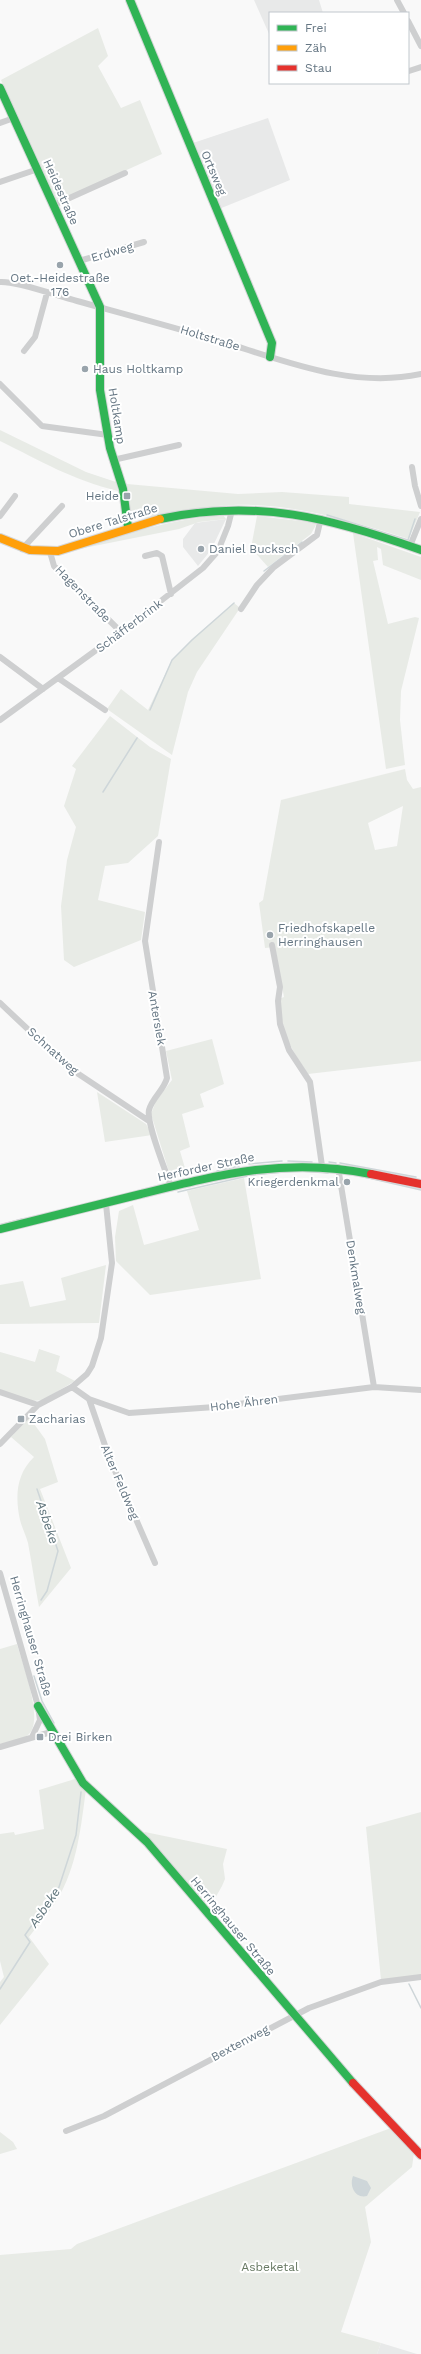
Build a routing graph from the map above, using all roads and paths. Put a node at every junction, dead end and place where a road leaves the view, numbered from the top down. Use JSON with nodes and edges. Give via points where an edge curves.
{"nodes":[{"id":1,"x":130,"y":0,"type":"edge"},
{"id":2,"x":397,"y":0,"type":"edge"},
{"id":3,"x":403,"y":12,"type":"edge"},
{"id":4,"x":409,"y":23,"type":"edge"},
{"id":5,"x":421,"y":46,"type":"edge"},
{"id":6,"x":421,"y":67,"type":"edge"},
{"id":7,"x":409,"y":71,"type":"dead end"},
{"id":8,"x":0,"y":88,"type":"edge"},
{"id":9,"x":14,"y":118,"type":"junction"},
{"id":10,"x":0,"y":123,"type":"edge"},
{"id":11,"x":38,"y":169,"type":"junction"},
{"id":12,"x":125,"y":173,"type":"dead end"},
{"id":13,"x":0,"y":182,"type":"edge"},
{"id":14,"x":54,"y":205,"type":"junction"},
{"id":15,"x":144,"y":242,"type":"dead end"},
{"id":16,"x":79,"y":261,"type":"junction"},
{"id":17,"x":0,"y":282,"type":"edge"},
{"id":18,"x":47,"y":293,"type":"junction"},
{"id":19,"x":100,"y":307,"type":"junction"},
{"id":20,"x":24,"y":351,"type":"dead end"},
{"id":21,"x":270,"y":356,"type":"junction"},
{"id":22,"x":421,"y":374,"type":"edge"},
{"id":23,"x":0,"y":384,"type":"edge"},
{"id":24,"x":108,"y":435,"type":"junction"},
{"id":25,"x":179,"y":445,"type":"dead end"},
{"id":26,"x":113,"y":460,"type":"junction"},
{"id":27,"x":412,"y":467,"type":"dead end"},
{"id":28,"x":15,"y":496,"type":"dead end"},
{"id":29,"x":62,"y":506,"type":"dead end"},
{"id":30,"x":421,"y":506,"type":"edge"},
{"id":31,"x":232,"y":510,"type":"junction"},
{"id":32,"x":0,"y":516,"type":"edge"},
{"id":33,"x":321,"y":518,"type":"junction"},
{"id":34,"x":421,"y":519,"type":"edge"},
{"id":35,"x":128,"y":527,"type":"junction"},
{"id":36,"x":0,"y":538,"type":"edge"},
{"id":37,"x":410,"y":546,"type":"junction"},
{"id":38,"x":22,"y":549,"type":"junction"},
{"id":39,"x":421,"y":550,"type":"edge"},
{"id":40,"x":50,"y":552,"type":"junction"},
{"id":41,"x":145,"y":556,"type":"dead end"},
{"id":42,"x":171,"y":594,"type":"junction"},
{"id":43,"x":241,"y":609,"type":"dead end"},
{"id":44,"x":121,"y":632,"type":"junction"},
{"id":45,"x":0,"y":657,"type":"edge"},
{"id":46,"x":58,"y":678,"type":"junction"},
{"id":47,"x":42,"y":689,"type":"junction"},
{"id":48,"x":105,"y":710,"type":"dead end"},
{"id":49,"x":0,"y":720,"type":"edge"},
{"id":50,"x":159,"y":842,"type":"dead end"},
{"id":51,"x":272,"y":945,"type":"dead end"},
{"id":52,"x":0,"y":1003,"type":"edge"},
{"id":53,"x":149,"y":1122,"type":"junction"},
{"id":54,"x":322,"y":1166,"type":"junction"},
{"id":55,"x":338,"y":1167,"type":"junction"},
{"id":56,"x":421,"y":1184,"type":"edge"},
{"id":57,"x":171,"y":1187,"type":"junction"},
{"id":58,"x":106,"y":1204,"type":"junction"},
{"id":59,"x":0,"y":1229,"type":"edge"},
{"id":60,"x":72,"y":1386,"type":"junction"},
{"id":61,"x":374,"y":1387,"type":"junction"},
{"id":62,"x":421,"y":1390,"type":"edge"},
{"id":63,"x":0,"y":1392,"type":"edge"},
{"id":64,"x":89,"y":1399,"type":"junction"},
{"id":65,"x":38,"y":1405,"type":"junction"},
{"id":66,"x":0,"y":1444,"type":"edge"},
{"id":67,"x":155,"y":1563,"type":"dead end"},
{"id":68,"x":0,"y":1573,"type":"edge"},
{"id":69,"x":38,"y":1706,"type":"junction"},
{"id":70,"x":51,"y":1732,"type":"junction"},
{"id":71,"x":32,"y":1738,"type":"junction"},
{"id":72,"x":0,"y":1747,"type":"edge"},
{"id":73,"x":421,"y":1977,"type":"edge"},
{"id":74,"x":293,"y":2015,"type":"junction"},
{"id":75,"x":66,"y":2131,"type":"dead end"},
{"id":76,"x":421,"y":2155,"type":"edge"}],
"edges":[{"from":1,"to":21,"type":"street","name":"Ortsweg","via":[[272,343]]},
{"from":2,"to":3,"type":"street"},
{"from":4,"to":5,"type":"street"},
{"from":6,"to":7,"type":"street"},
{"from":8,"to":9,"type":"street","name":"Heidestraße"},
{"from":9,"to":10,"type":"street"},
{"from":9,"to":11,"type":"street","name":"Heidestraße"},
{"from":11,"to":13,"type":"street"},
{"from":11,"to":14,"type":"street","name":"Heidestraße"},
{"from":12,"to":14,"type":"street"},
{"from":14,"to":16,"type":"street","name":"Heidestraße"},
{"from":15,"to":16,"type":"street","name":"Erdweg"},
{"from":16,"to":19,"type":"street","name":"Heidestraße"},
{"from":17,"to":18,"type":"street","name":"Holtstraße"},
{"from":18,"to":19,"type":"street","name":"Holtstraße"},
{"from":18,"to":20,"type":"street","via":[[36,337]]},
{"from":19,"to":21,"type":"street","name":"Holtstraße"},
{"from":19,"to":24,"type":"street","name":"Holtkamp","via":[[100,390]]},
{"from":21,"to":22,"type":"street","name":"Holtstraße","via":[[306,369],[338,375],[401,378]]},
{"from":23,"to":24,"type":"street","via":[[42,426]]},
{"from":24,"to":26,"type":"street","name":"Holtkamp"},
{"from":25,"to":26,"type":"street"},
{"from":26,"to":35,"type":"street","name":"Holtkamp","via":[[123,489]]},
{"from":27,"to":30,"type":"street"},
{"from":28,"to":32,"type":"street"},
{"from":29,"to":38,"type":"street"},
{"from":31,"to":33,"type":"street","name":"Obere Talstraße","via":[[268,510]]},
{"from":31,"to":35,"type":"street","name":"Obere Talstraße","via":[[195,513]]},
{"from":31,"to":42,"type":"street","name":"Schäfferbrink","via":[[218,551],[203,568]]},
{"from":33,"to":37,"type":"street","name":"Obere Talstraße"},
{"from":33,"to":43,"type":"street","via":[[317,535],[274,567],[257,585]]},
{"from":34,"to":37,"type":"street"},
{"from":35,"to":40,"type":"street","name":"Obere Talstraße"},
{"from":36,"to":38,"type":"street","name":"Obere Talstraße"},
{"from":37,"to":39,"type":"street","name":"Obere Talstraße"},
{"from":38,"to":40,"type":"street","name":"Obere Talstraße"},
{"from":40,"to":44,"type":"street","name":"Hagenstraße","via":[[54,566]]},
{"from":41,"to":42,"type":"street","via":[[157,553],[162,556]]},
{"from":42,"to":44,"type":"street","name":"Schäfferbrink"},
{"from":44,"to":46,"type":"street","name":"Schäfferbrink"},
{"from":45,"to":47,"type":"street"},
{"from":46,"to":47,"type":"street","name":"Schäfferbrink"},
{"from":46,"to":48,"type":"street"},
{"from":47,"to":49,"type":"street","name":"Schäfferbrink"},
{"from":50,"to":53,"type":"street","name":"Antersiek","via":[[145,941],[167,1078],[150,1109]]},
{"from":51,"to":54,"type":"street","via":[[280,987],[280,1024],[289,1050],[310,1082]]},
{"from":52,"to":53,"type":"street","name":"Schnatweg","via":[[68,1067]]},
{"from":53,"to":57,"type":"street"},
{"from":54,"to":55,"type":"street","name":"Herforder Straße"},
{"from":54,"to":57,"type":"street","name":"Herforder Straße","via":[[262,1168]]},
{"from":55,"to":56,"type":"street","name":"Herforder Straße"},
{"from":55,"to":61,"type":"street","name":"Denkmalweg"},
{"from":57,"to":58,"type":"street","name":"Herforder Straße"},
{"from":58,"to":59,"type":"street","name":"Herforder Straße"},
{"from":58,"to":60,"type":"street","via":[[112,1263],[101,1338],[92,1366],[87,1374]]},
{"from":60,"to":64,"type":"street","name":"Hohe Ähren"},
{"from":60,"to":65,"type":"street"},
{"from":61,"to":62,"type":"street","name":"Hohe Ähren"},
{"from":61,"to":64,"type":"street","name":"Hohe Ähren","via":[[234,1405],[144,1413],[128,1413]]},
{"from":63,"to":65,"type":"street"},
{"from":64,"to":67,"type":"street","name":"Alter Feldweg","via":[[109,1457]]},
{"from":65,"to":66,"type":"street"},
{"from":68,"to":69,"type":"street","name":"Herringhauser Straße"},
{"from":69,"to":70,"type":"street","name":"Herringhauser Straße"},
{"from":69,"to":71,"type":"street","name":"Herringhauser Straße","via":[[40,1720]]},
{"from":70,"to":71,"type":"street"},
{"from":70,"to":74,"type":"street","name":"Herringhauser Straße","via":[[83,1783],[147,1842]]},
{"from":71,"to":72,"type":"street"},
{"from":73,"to":74,"type":"street","name":"Bextenweg","via":[[381,1982]]},
{"from":74,"to":75,"type":"street","name":"Bextenweg","via":[[104,2116]]},
{"from":74,"to":76,"type":"street","name":"Herringhauser Straße"}]}
